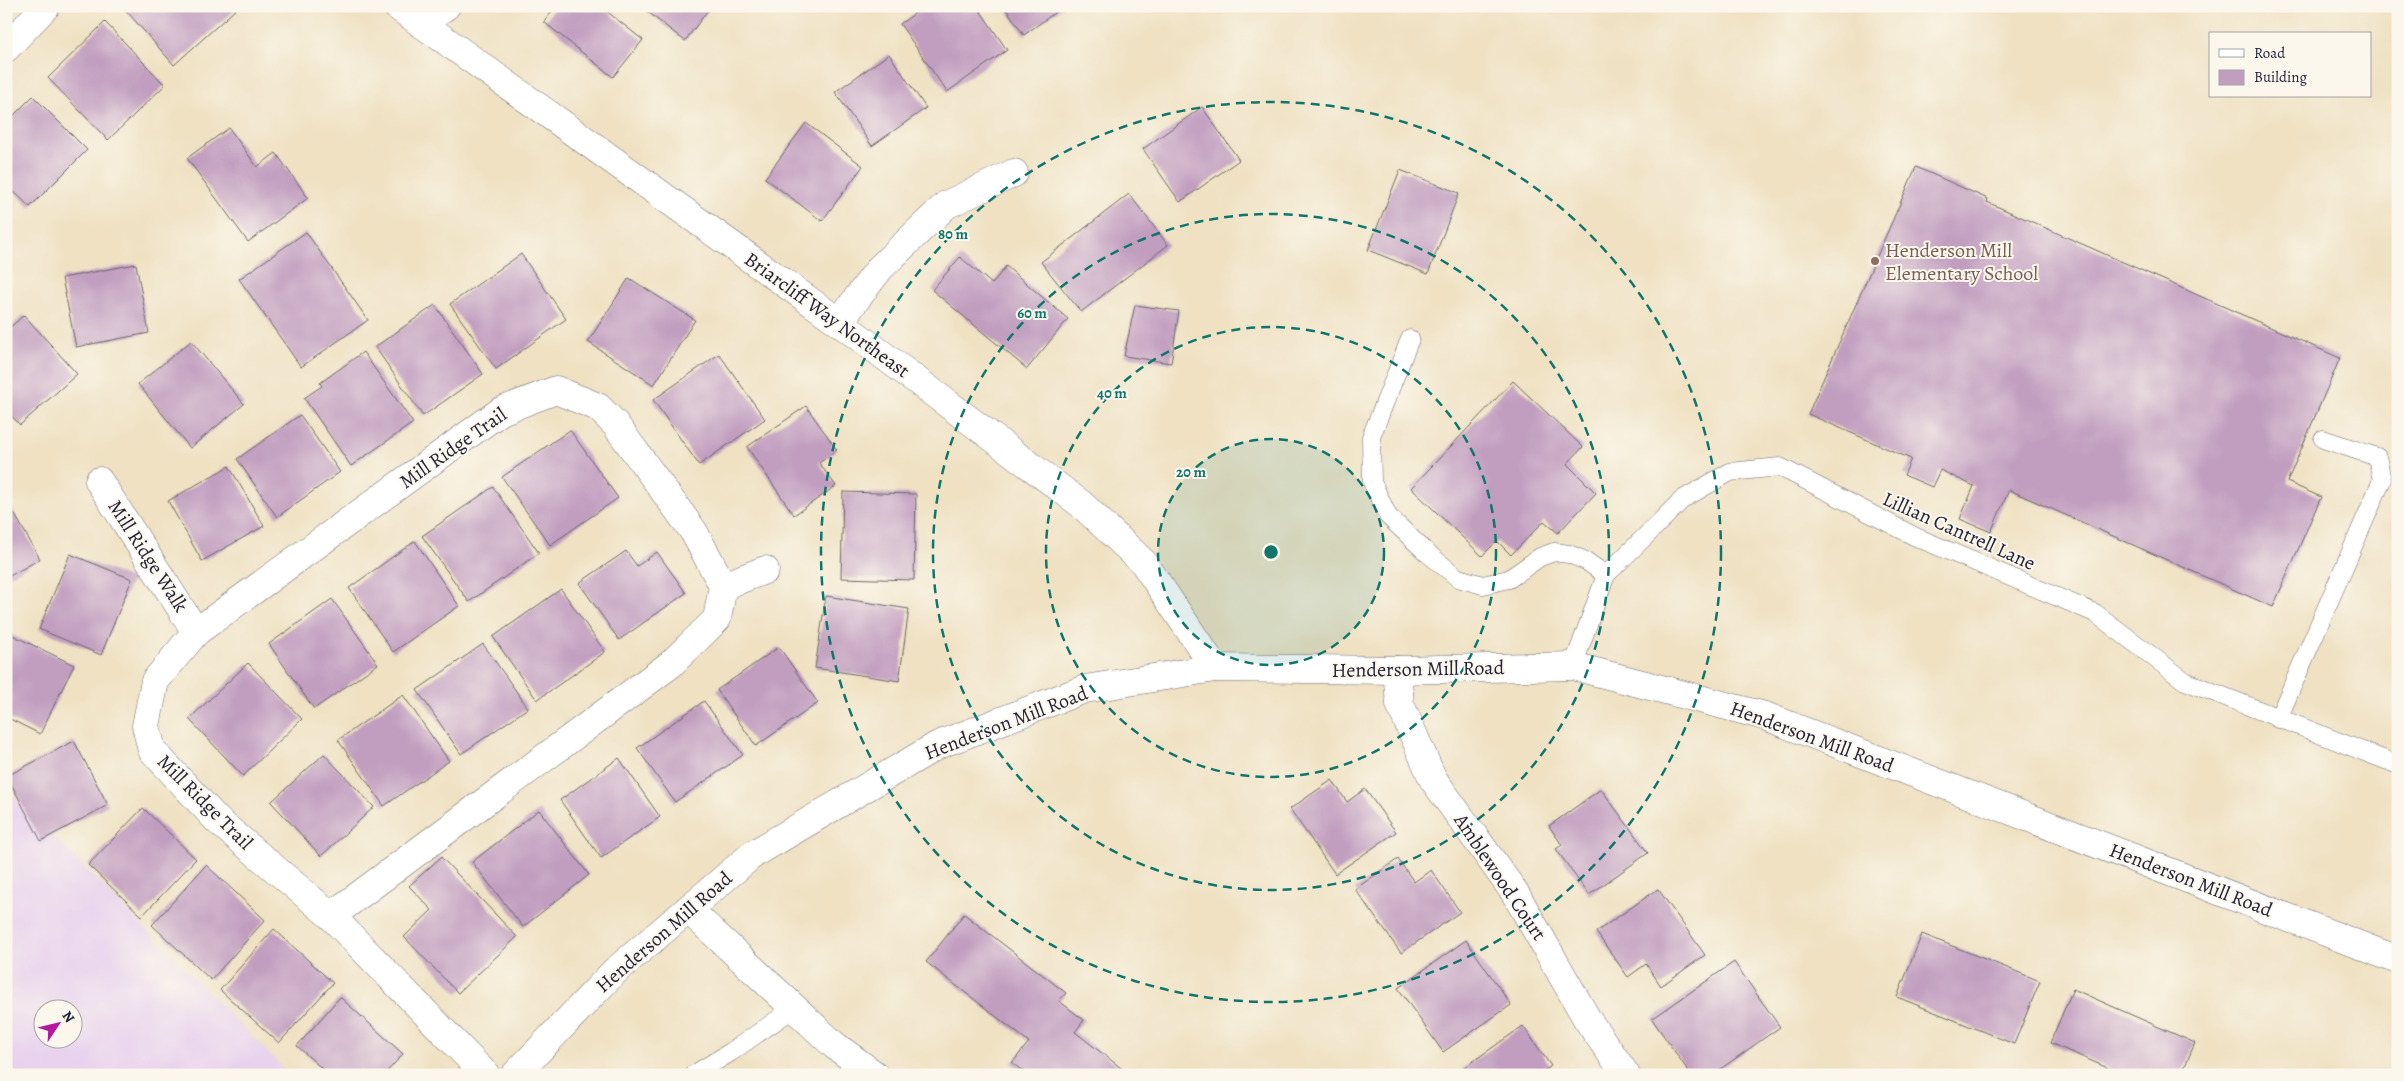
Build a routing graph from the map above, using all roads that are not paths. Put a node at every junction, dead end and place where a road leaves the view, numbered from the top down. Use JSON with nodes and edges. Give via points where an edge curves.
{"nodes":[{"id":1,"x":46,"y":6,"type":"edge"},
{"id":2,"x":397,"y":6,"type":"edge"},
{"id":3,"x":446,"y":6,"type":"edge"},
{"id":4,"x":421,"y":24,"type":"junction"},
{"id":5,"x":6,"y":48,"type":"edge"},
{"id":6,"x":1014,"y":173,"type":"dead end"},
{"id":7,"x":839,"y":322,"type":"junction"},
{"id":8,"x":1410,"y":339,"type":"dead end"},
{"id":9,"x":2323,"y":439,"type":"dead end"},
{"id":10,"x":99,"y":481,"type":"dead end"},
{"id":11,"x":765,"y":570,"type":"dead end"},
{"id":12,"x":1606,"y":574,"type":"junction"},
{"id":13,"x":723,"y":586,"type":"junction"},
{"id":14,"x":196,"y":632,"type":"junction"},
{"id":15,"x":1573,"y":666,"type":"junction"},
{"id":16,"x":1215,"y":668,"type":"junction"},
{"id":17,"x":1397,"y":670,"type":"junction"},
{"id":18,"x":2278,"y":719,"type":"junction"},
{"id":19,"x":2398,"y":765,"type":"edge"},
{"id":20,"x":688,"y":909,"type":"junction"},
{"id":21,"x":330,"y":916,"type":"junction"},
{"id":22,"x":2398,"y":960,"type":"edge"},
{"id":23,"x":794,"y":1008,"type":"junction"},
{"id":24,"x":486,"y":1075,"type":"edge"},
{"id":25,"x":515,"y":1075,"type":"edge"},
{"id":26,"x":693,"y":1075,"type":"edge"},
{"id":27,"x":875,"y":1075,"type":"edge"},
{"id":28,"x":1626,"y":1075,"type":"edge"}],
"edges":[{"from":1,"to":5,"type":"street"},
{"from":2,"to":4,"type":"street","name":"Briarcliff Way Northeast"},
{"from":3,"to":4,"type":"street"},
{"from":4,"to":7,"type":"street","name":"Briarcliff Way Northeast"},
{"from":6,"to":7,"type":"street","via":[[946,205],[880,268]]},
{"from":7,"to":16,"type":"street","name":"Briarcliff Way Northeast","via":[[1081,504],[1144,563]]},
{"from":8,"to":12,"type":"lane","via":[[1371,437],[1372,482],[1388,516],[1458,578],[1483,585],[1509,579],[1540,556],[1554,552],[1586,561]]},
{"from":9,"to":18,"type":"lane","via":[[2377,457],[2382,480]]},
{"from":10,"to":14,"type":"street","name":"Mill Ridge Walk"},
{"from":11,"to":13,"type":"street"},
{"from":12,"to":15,"type":"lane","name":"Lillian Cantrell Lane"},
{"from":12,"to":18,"type":"lane","name":"Lillian Cantrell Lane","via":[[1683,499],[1730,472],[1780,467],[1916,537],[2095,613],[2185,681]]},
{"from":13,"to":14,"type":"street","name":"Mill Ridge Trail","via":[[694,532],[615,424],[598,407],[556,390],[501,411]]},
{"from":13,"to":21,"type":"street","via":[[717,619],[671,664]]},
{"from":14,"to":21,"type":"street","name":"Mill Ridge Trail","via":[[155,681],[146,726],[152,750],[217,820]]},
{"from":15,"to":17,"type":"street","name":"Henderson Mill Road"},
{"from":15,"to":22,"type":"street","name":"Henderson Mill Road","via":[[1765,716]]},
{"from":16,"to":17,"type":"street","name":"Henderson Mill Road"},
{"from":16,"to":20,"type":"street","name":"Henderson Mill Road","via":[[1085,689],[938,745],[752,855]]},
{"from":17,"to":28,"type":"street","name":"Amblewood Court","via":[[1400,704],[1433,779],[1515,893],[1587,1019]]},
{"from":18,"to":19,"type":"lane","name":"Lillian Cantrell Lane"},
{"from":20,"to":23,"type":"street"},
{"from":20,"to":25,"type":"street","name":"Henderson Mill Road","via":[[614,972]]},
{"from":21,"to":24,"type":"street","name":"Mill Ridge Trail"},
{"from":23,"to":26,"type":"lane"},
{"from":23,"to":27,"type":"street","via":[[834,1045]]}]}
